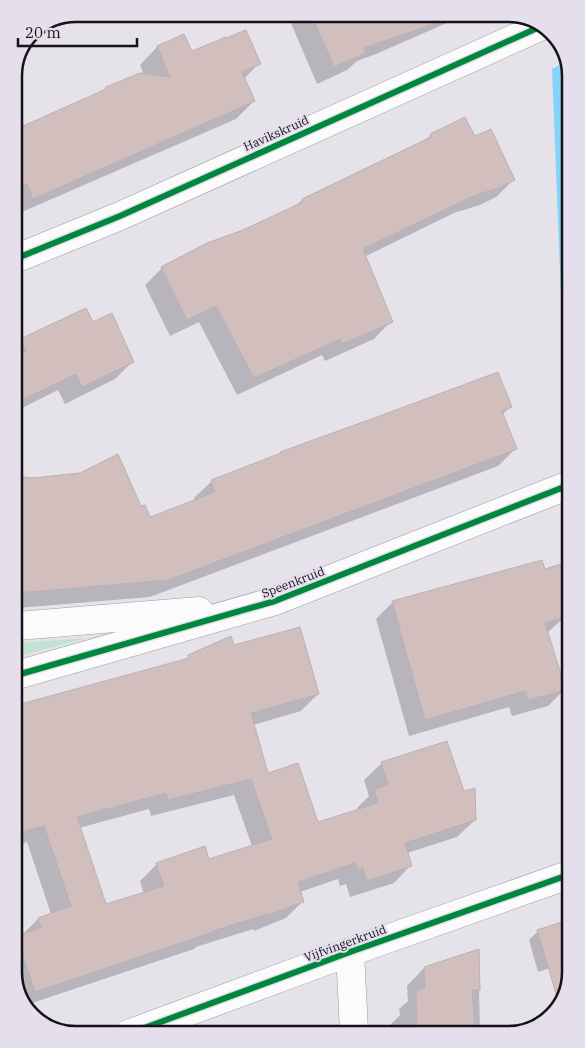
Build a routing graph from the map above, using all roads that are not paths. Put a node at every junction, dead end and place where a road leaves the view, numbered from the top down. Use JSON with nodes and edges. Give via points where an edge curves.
{"nodes":[{"id":1,"x":534,"y":29,"type":"edge"},
{"id":2,"x":23,"y":256,"type":"edge"},
{"id":3,"x":562,"y":488,"type":"edge"},
{"id":4,"x":260,"y":606,"type":"junction"},
{"id":5,"x":22,"y":626,"type":"edge"},
{"id":6,"x":22,"y":674,"type":"edge"},
{"id":7,"x":562,"y":877,"type":"edge"},
{"id":8,"x":350,"y":952,"type":"junction"},
{"id":9,"x":152,"y":1025,"type":"edge"},
{"id":10,"x":354,"y":1026,"type":"edge"}],
"edges":[{"from":1,"to":2,"type":"street","name":"Havikskruid","via":[[120,216]]},
{"from":3,"to":4,"type":"street","name":"Speenkruid"},
{"from":4,"to":5,"type":"street","name":"Speenkruid"},
{"from":4,"to":6,"type":"street","name":"Speenkruid"},
{"from":7,"to":8,"type":"street","name":"Vijfvingerkruid"},
{"from":8,"to":9,"type":"street","name":"Vijfvingerkruid"},
{"from":8,"to":10,"type":"street","name":"Vijfvingerkruid"}]}
